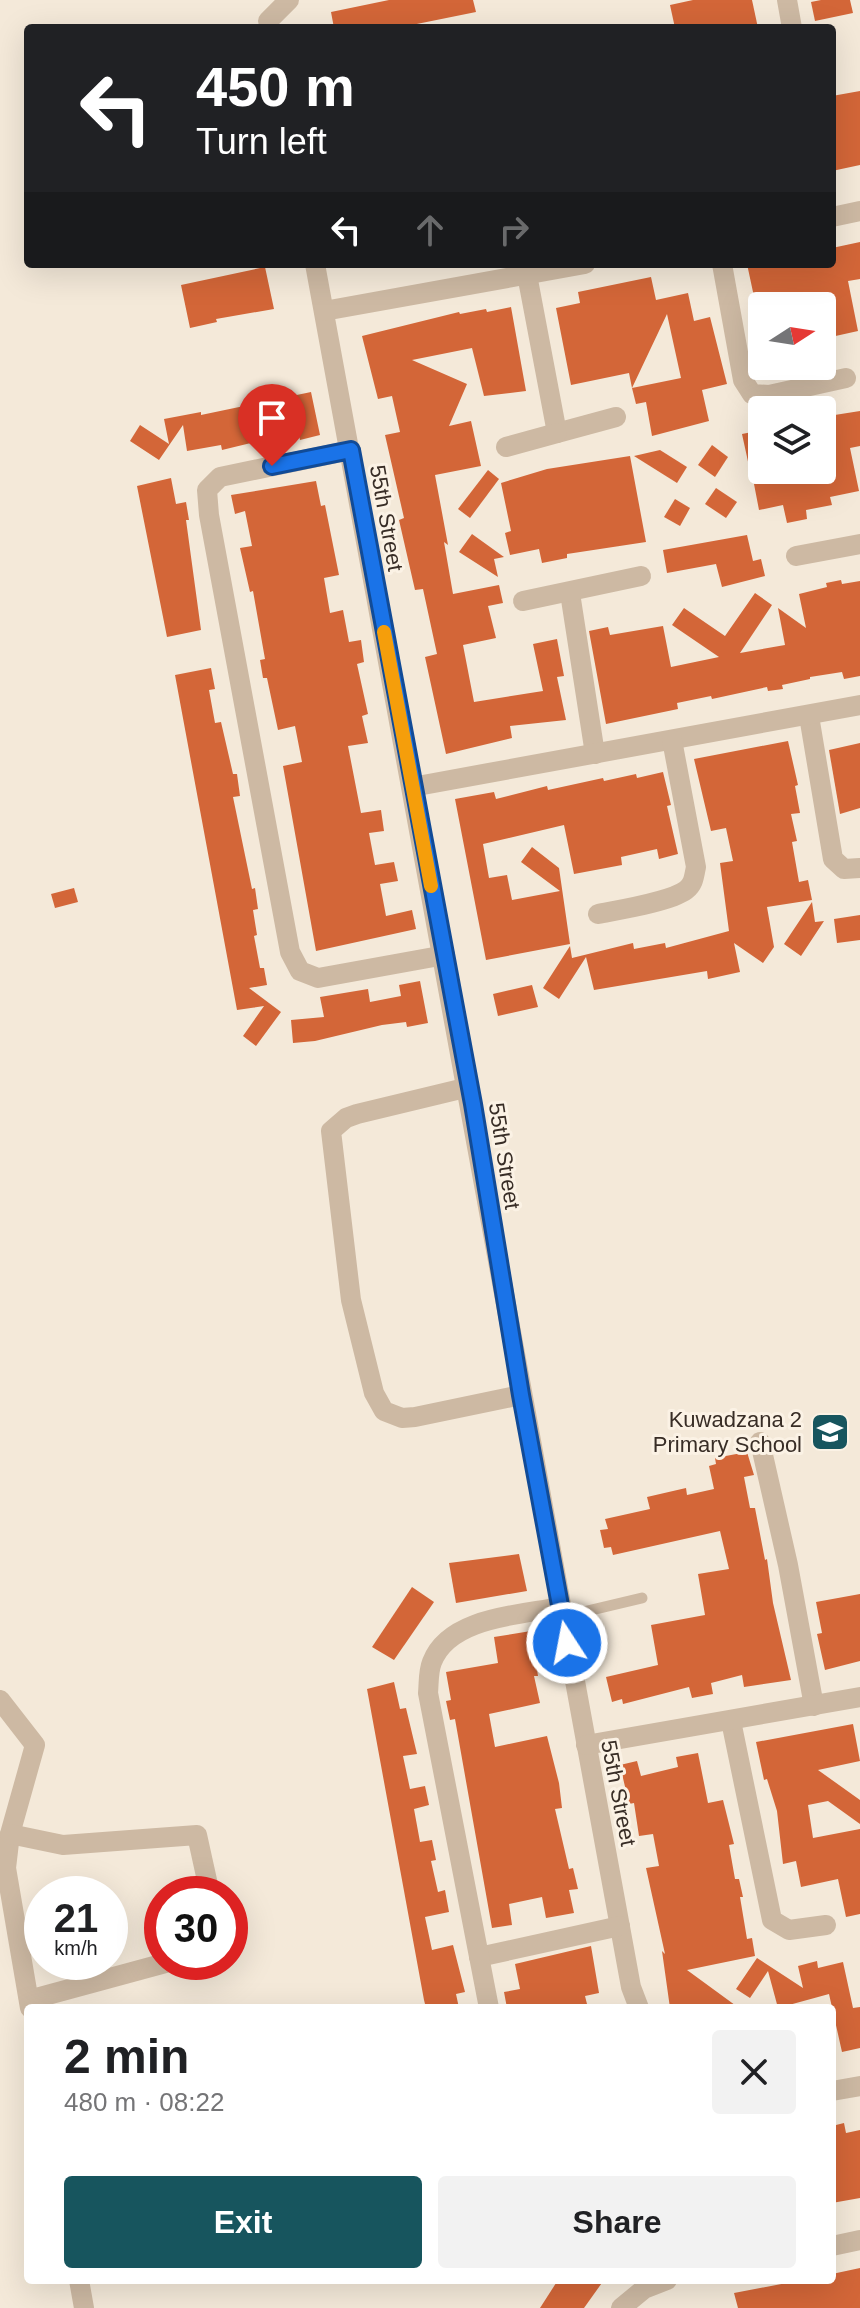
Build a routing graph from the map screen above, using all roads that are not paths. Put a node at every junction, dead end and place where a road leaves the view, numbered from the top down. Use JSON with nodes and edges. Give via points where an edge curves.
{"nodes":[{"id":1,"x":289,"y":0,"type":"edge"},
{"id":2,"x":787,"y":0,"type":"edge"},
{"id":3,"x":267,"y":16,"type":"edge"},
{"id":4,"x":791,"y":24,"type":"edge"},
{"id":5,"x":860,"y":211,"type":"edge"},
{"id":6,"x":836,"y":216,"type":"edge"},
{"id":7,"x":316,"y":268,"type":"edge"},
{"id":8,"x":723,"y":268,"type":"edge"},
{"id":9,"x":526,"y":269,"type":"edge"},
{"id":10,"x":324,"y":311,"type":"junction"},
{"id":11,"x":846,"y":378,"type":"dead end"},
{"id":12,"x":616,"y":417,"type":"dead end"},
{"id":13,"x":557,"y":433,"type":"junction"},
{"id":14,"x":506,"y":447,"type":"dead end"},
{"id":15,"x":351,"y":450,"type":"junction"},
{"id":16,"x":860,"y":544,"type":"edge"},
{"id":17,"x":796,"y":556,"type":"dead end"},
{"id":18,"x":641,"y":576,"type":"dead end"},
{"id":19,"x":570,"y":593,"type":"junction"},
{"id":20,"x":523,"y":601,"type":"dead end"},
{"id":21,"x":860,"y":705,"type":"edge"},
{"id":22,"x":809,"y":716,"type":"junction"},
{"id":23,"x":672,"y":740,"type":"junction"},
{"id":24,"x":595,"y":754,"type":"junction"},
{"id":25,"x":412,"y":787,"type":"junction"},
{"id":26,"x":860,"y":868,"type":"edge"},
{"id":27,"x":598,"y":914,"type":"dead end"},
{"id":28,"x":445,"y":955,"type":"junction"},
{"id":29,"x":469,"y":1087,"type":"junction"},
{"id":30,"x":521,"y":1395,"type":"junction"},
{"id":31,"x":760,"y":1442,"type":"dead end"},
{"id":32,"x":642,"y":1598,"type":"dead end"},
{"id":33,"x":561,"y":1612,"type":"junction"},
{"id":34,"x":860,"y":1697,"type":"edge"},
{"id":35,"x":0,"y":1700,"type":"edge"},
{"id":36,"x":814,"y":1706,"type":"junction"},
{"id":37,"x":731,"y":1721,"type":"junction"},
{"id":38,"x":586,"y":1745,"type":"junction"},
{"id":39,"x":10,"y":1834,"type":"junction"},
{"id":40,"x":206,"y":1876,"type":"edge"},
{"id":41,"x":826,"y":1925,"type":"dead end"},
{"id":42,"x":620,"y":1926,"type":"junction"},
{"id":43,"x":479,"y":1957,"type":"junction"},
{"id":44,"x":144,"y":1970,"type":"edge"},
{"id":45,"x":30,"y":2004,"type":"edge"},
{"id":46,"x":488,"y":2004,"type":"edge"},
{"id":47,"x":637,"y":2004,"type":"edge"},
{"id":48,"x":860,"y":2086,"type":"edge"},
{"id":49,"x":836,"y":2090,"type":"edge"},
{"id":50,"x":860,"y":2240,"type":"edge"},
{"id":51,"x":836,"y":2245,"type":"edge"},
{"id":52,"x":80,"y":2284,"type":"edge"},
{"id":53,"x":657,"y":2284,"type":"edge"},
{"id":54,"x":84,"y":2308,"type":"edge"},
{"id":55,"x":621,"y":2308,"type":"edge"}],
"edges":[{"from":1,"to":3,"type":"street"},
{"from":2,"to":4,"type":"street"},
{"from":5,"to":6,"type":"street"},
{"from":7,"to":10,"type":"street","name":"55th Street"},
{"from":8,"to":11,"type":"street","via":[[743,380],[752,394]]},
{"from":9,"to":10,"type":"street"},
{"from":9,"to":13,"type":"street"},
{"from":10,"to":15,"type":"street","name":"55th Street"},
{"from":12,"to":13,"type":"street"},
{"from":13,"to":14,"type":"street"},
{"from":15,"to":25,"type":"street","name":"55th Street"},
{"from":15,"to":28,"type":"street","via":[[220,477],[207,490],[287,936],[300,971],[318,978]]},
{"from":16,"to":17,"type":"street"},
{"from":18,"to":19,"type":"street"},
{"from":19,"to":20,"type":"street"},
{"from":19,"to":24,"type":"street"},
{"from":21,"to":22,"type":"street"},
{"from":22,"to":23,"type":"street"},
{"from":22,"to":26,"type":"street","via":[[833,859],[844,869]]},
{"from":23,"to":24,"type":"street"},
{"from":23,"to":27,"type":"street","via":[[696,867],[693,881],[684,891]]},
{"from":24,"to":25,"type":"street"},
{"from":25,"to":28,"type":"street","name":"55th Street"},
{"from":28,"to":29,"type":"street","name":"55th Street"},
{"from":29,"to":30,"type":"street","name":"55th Street"},
{"from":29,"to":30,"type":"street","via":[[357,1114],[331,1131],[351,1300],[374,1393],[392,1416],[415,1417]]},
{"from":30,"to":33,"type":"street","name":"55th Street"},
{"from":31,"to":36,"type":"street"},
{"from":32,"to":33,"type":"lane"},
{"from":33,"to":38,"type":"street","name":"55th Street"},
{"from":33,"to":43,"type":"street","via":[[467,1628],[437,1652],[429,1672],[428,1693]]},
{"from":34,"to":36,"type":"street"},
{"from":35,"to":39,"type":"street","via":[[35,1745]]},
{"from":36,"to":37,"type":"street"},
{"from":37,"to":38,"type":"street"},
{"from":37,"to":41,"type":"street","via":[[772,1920],[789,1930]]},
{"from":38,"to":42,"type":"street","name":"55th Street"},
{"from":39,"to":40,"type":"street","via":[[63,1845],[197,1835]]},
{"from":39,"to":45,"type":"street","via":[[6,1868]]},
{"from":42,"to":43,"type":"street"},
{"from":42,"to":47,"type":"street","name":"55th Street"},
{"from":43,"to":46,"type":"street"},
{"from":44,"to":45,"type":"street"},
{"from":48,"to":49,"type":"street"},
{"from":50,"to":51,"type":"street"},
{"from":52,"to":54,"type":"street"},
{"from":53,"to":55,"type":"street"}]}
